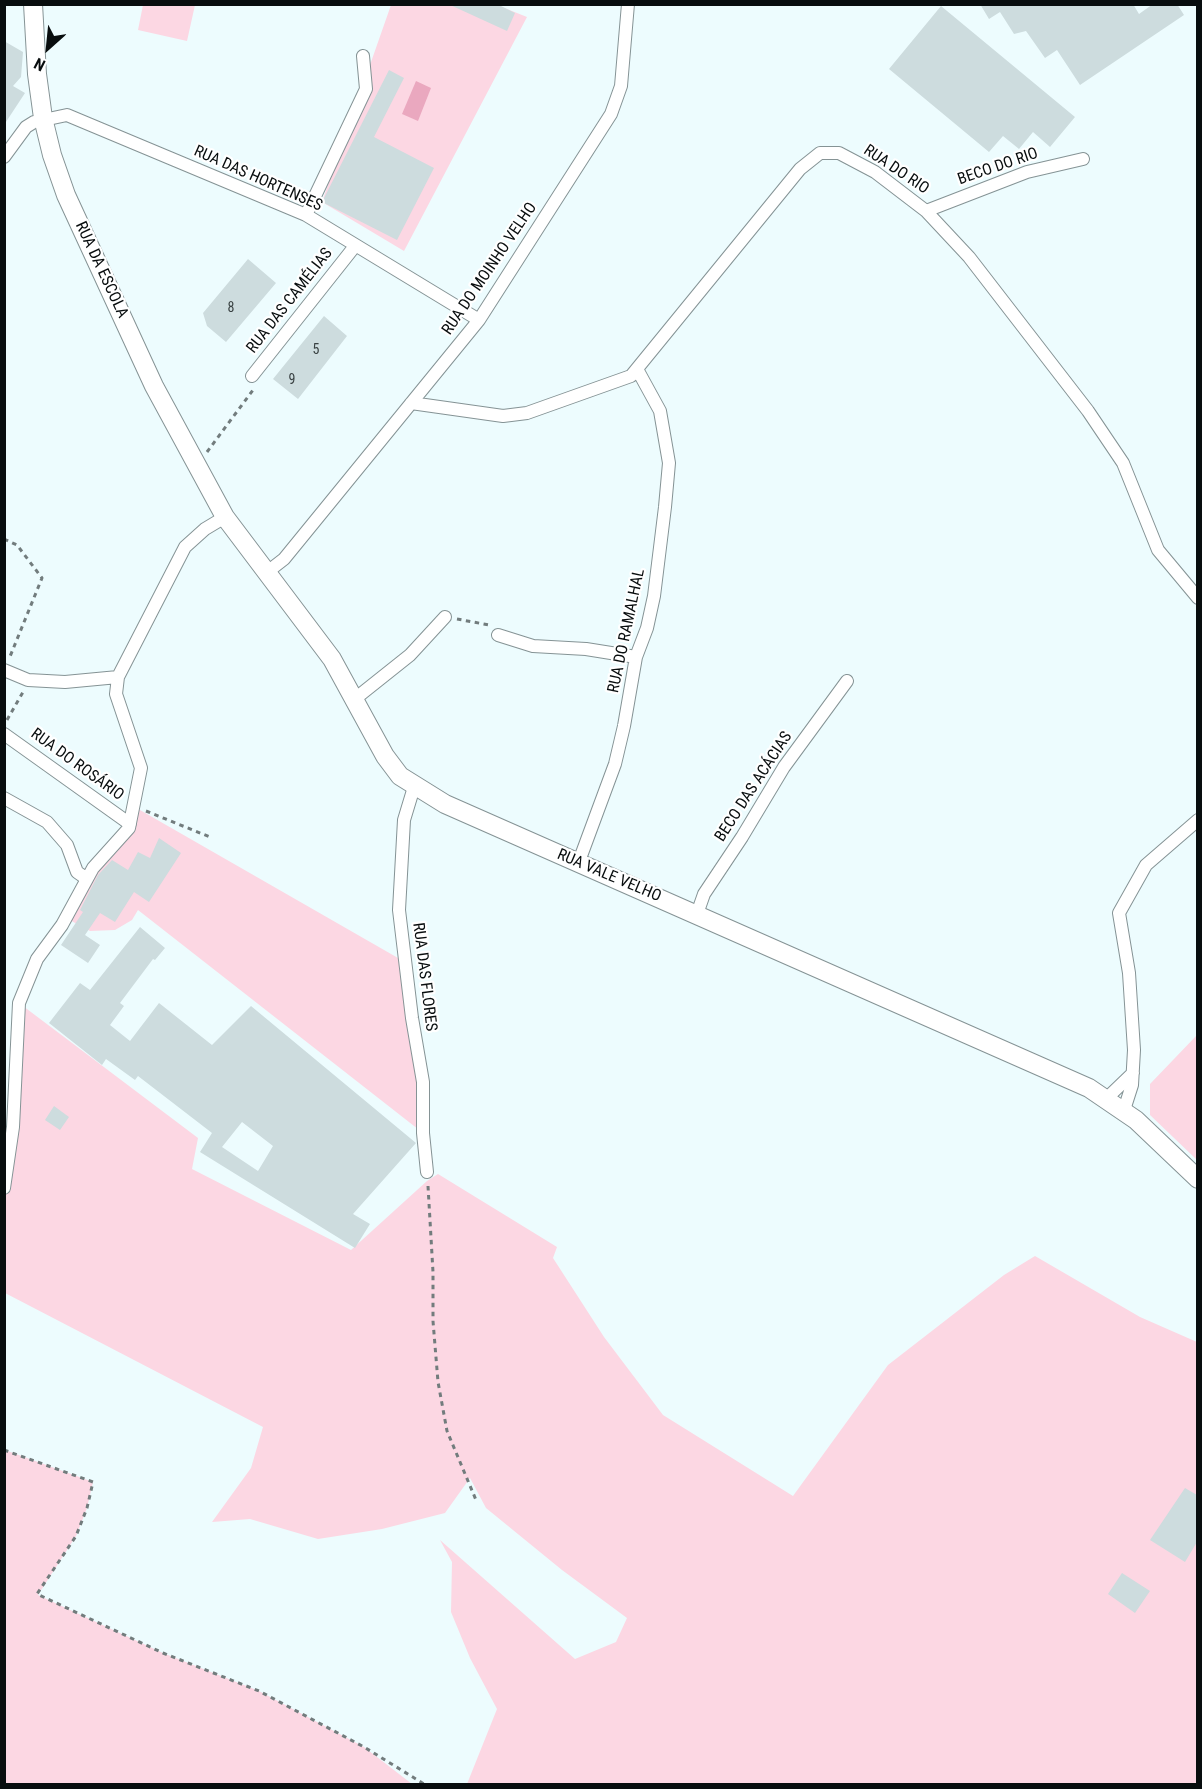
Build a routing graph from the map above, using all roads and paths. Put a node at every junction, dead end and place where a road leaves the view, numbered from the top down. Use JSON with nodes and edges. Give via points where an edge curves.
{"nodes":[{"id":1,"x":33,"y":4,"type":"edge"},
{"id":2,"x":628,"y":4,"type":"edge"},
{"id":3,"x":363,"y":56,"type":"dead end"},
{"id":4,"x":43,"y":118,"type":"junction"},
{"id":5,"x":4,"y":157,"type":"edge"},
{"id":6,"x":1083,"y":159,"type":"dead end"},
{"id":7,"x":926,"y":211,"type":"junction"},
{"id":8,"x":306,"y":215,"type":"junction"},
{"id":9,"x":355,"y":246,"type":"junction"},
{"id":10,"x":479,"y":320,"type":"junction"},
{"id":11,"x":637,"y":369,"type":"junction"},
{"id":12,"x":252,"y":376,"type":"joint"},
{"id":13,"x":411,"y":403,"type":"junction"},
{"id":14,"x":193,"y":461,"type":"junction"},
{"id":15,"x":225,"y":517,"type":"junction"},
{"id":16,"x":4,"y":539,"type":"edge"},
{"id":17,"x":266,"y":573,"type":"junction"},
{"id":18,"x":1197,"y":598,"type":"edge"},
{"id":19,"x":445,"y":617,"type":"joint"},
{"id":20,"x":498,"y":634,"type":"joint"},
{"id":21,"x":636,"y":657,"type":"junction"},
{"id":22,"x":4,"y":669,"type":"edge"},
{"id":23,"x":118,"y":677,"type":"junction"},
{"id":24,"x":28,"y":680,"type":"junction"},
{"id":25,"x":847,"y":681,"type":"dead end"},
{"id":26,"x":356,"y":698,"type":"junction"},
{"id":27,"x":4,"y":724,"type":"edge"},
{"id":28,"x":4,"y":734,"type":"edge"},
{"id":29,"x":414,"y":787,"type":"junction"},
{"id":30,"x":4,"y":798,"type":"edge"},
{"id":31,"x":133,"y":806,"type":"junction"},
{"id":32,"x":1197,"y":820,"type":"edge"},
{"id":33,"x":130,"y":824,"type":"junction"},
{"id":34,"x":210,"y":837,"type":"dead end"},
{"id":35,"x":578,"y":864,"type":"junction"},
{"id":36,"x":87,"y":879,"type":"junction"},
{"id":37,"x":697,"y":914,"type":"junction"},
{"id":38,"x":1133,"y":1073,"type":"junction"},
{"id":39,"x":1107,"y":1098,"type":"junction"},
{"id":40,"x":1124,"y":1110,"type":"junction"},
{"id":41,"x":427,"y":1172,"type":"joint"},
{"id":42,"x":1197,"y":1179,"type":"edge"},
{"id":43,"x":4,"y":1188,"type":"edge"},
{"id":44,"x":4,"y":1450,"type":"edge"},
{"id":45,"x":476,"y":1500,"type":"dead end"},
{"id":46,"x":424,"y":1785,"type":"edge"}],
"edges":[{"from":1,"to":4,"type":"street","name":"RUA DA ESCOLA"},
{"from":2,"to":10,"type":"street","name":"RUA DO MOINHO VELHO","via":[[621,86],[611,114]]},
{"from":3,"to":8,"type":"street","via":[[366,89]]},
{"from":4,"to":5,"type":"street","via":[[26,128]]},
{"from":4,"to":8,"type":"street","name":"RUA DAS HORTENSES","via":[[67,115]]},
{"from":4,"to":14,"type":"street","name":"RUA DA ESCOLA","via":[[66,195]]},
{"from":6,"to":7,"type":"street","name":"BECO DO RIO","via":[[1027,172]]},
{"from":7,"to":11,"type":"street","name":"RUA DO RIO","via":[[875,172],[838,153],[820,153],[800,169]]},
{"from":7,"to":18,"type":"street","name":"RUA DO RIO","via":[[969,257],[1088,411],[1123,463],[1158,550]]},
{"from":8,"to":9,"type":"street","name":"RUA DAS HORTENSES"},
{"from":9,"to":10,"type":"street","name":"RUA DAS HORTENSES"},
{"from":9,"to":12,"type":"street","name":"RUA DAS CAMÉLIAS"},
{"from":10,"to":13,"type":"street","name":"RUA DO MOINHO VELHO"},
{"from":11,"to":13,"type":"street","name":"RUA DO RIO","via":[[631,376],[527,413],[503,416]]},
{"from":11,"to":21,"type":"street","name":"RUA DO RAMALHAL","via":[[660,411],[669,463],[654,596]]},
{"from":12,"to":14,"type":"path","via":[[253,391],[206,453]]},
{"from":13,"to":17,"type":"street","name":"RUA DO MOINHO VELHO","via":[[284,559]]},
{"from":14,"to":15,"type":"street","name":"RUA DA ESCOLA"},
{"from":15,"to":17,"type":"street","name":"RUA VALE VELHO"},
{"from":15,"to":23,"type":"street","via":[[185,547]]},
{"from":16,"to":22,"type":"path","via":[[17,545],[42,578]]},
{"from":17,"to":26,"type":"street","name":"RUA VALE VELHO","via":[[332,659]]},
{"from":19,"to":20,"type":"path","via":[[488,624]]},
{"from":19,"to":26,"type":"street","via":[[410,655]]},
{"from":20,"to":21,"type":"street","via":[[532,646]]},
{"from":21,"to":35,"type":"street","name":"RUA DO RAMALHAL","via":[[615,764]]},
{"from":22,"to":24,"type":"street"},
{"from":23,"to":24,"type":"street","via":[[65,682]]},
{"from":23,"to":31,"type":"street","via":[[116,694],[141,768]]},
{"from":24,"to":27,"type":"path","via":[[19,705]]},
{"from":25,"to":37,"type":"street","name":"BECO DAS ACÁCIAS","via":[[783,767],[704,894]]},
{"from":26,"to":29,"type":"street","name":"RUA VALE VELHO","via":[[385,756]]},
{"from":28,"to":33,"type":"street","name":"RUA DO ROSÁRIO"},
{"from":29,"to":35,"type":"street","name":"RUA VALE VELHO"},
{"from":29,"to":41,"type":"street","name":"RUA DAS FLORES","via":[[404,820],[399,910],[423,1082]]},
{"from":30,"to":36,"type":"street","via":[[47,822],[67,845],[77,872]]},
{"from":31,"to":33,"type":"street"},
{"from":31,"to":34,"type":"path"},
{"from":32,"to":38,"type":"street","via":[[1146,865],[1119,913],[1129,973]]},
{"from":33,"to":36,"type":"street"},
{"from":35,"to":37,"type":"street","name":"RUA VALE VELHO"},
{"from":36,"to":43,"type":"street","via":[[62,925],[37,959],[19,1003],[13,1127]]},
{"from":37,"to":39,"type":"street","name":"RUA VALE VELHO","via":[[1055,1071]]},
{"from":38,"to":39,"type":"street"},
{"from":38,"to":40,"type":"street"},
{"from":39,"to":40,"type":"street","name":"RUA VALE VELHO"},
{"from":40,"to":42,"type":"street","name":"RUA VALE VELHO"},
{"from":41,"to":45,"type":"path","via":[[438,1382],[447,1431]]},
{"from":44,"to":46,"type":"path","via":[[93,1482],[76,1536],[37,1594],[163,1653],[259,1691],[364,1747]]}]}
